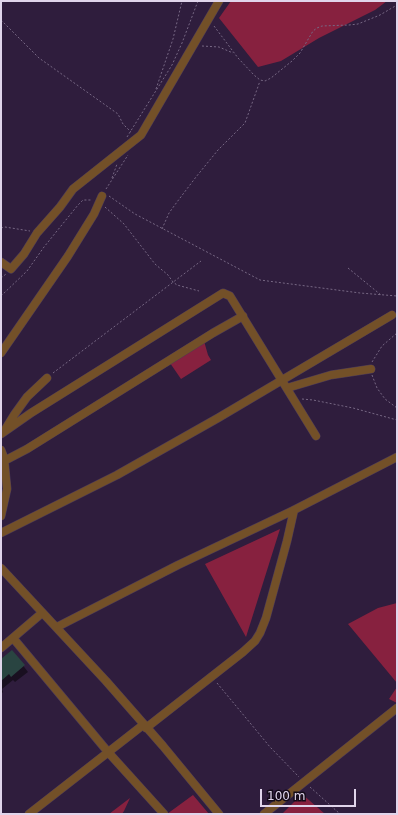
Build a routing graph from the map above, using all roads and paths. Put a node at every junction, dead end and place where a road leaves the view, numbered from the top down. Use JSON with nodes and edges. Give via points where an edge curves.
{"nodes":[{"id":1,"x":182,"y":1,"type":"edge"},
{"id":2,"x":198,"y":1,"type":"edge"},
{"id":3,"x":219,"y":1,"type":"edge"},
{"id":4,"x":397,"y":5,"type":"edge"},
{"id":5,"x":209,"y":19,"type":"junction"},
{"id":6,"x":1,"y":20,"type":"edge"},
{"id":7,"x":194,"y":46,"type":"junction"},
{"id":8,"x":235,"y":54,"type":"junction"},
{"id":9,"x":260,"y":80,"type":"junction"},
{"id":10,"x":155,"y":92,"type":"junction"},
{"id":11,"x":155,"y":98,"type":"dead end"},
{"id":12,"x":130,"y":132,"type":"junction"},
{"id":13,"x":141,"y":135,"type":"junction"},
{"id":14,"x":127,"y":138,"type":"dead end"},
{"id":15,"x":121,"y":150,"type":"junction"},
{"id":16,"x":130,"y":152,"type":"dead end"},
{"id":17,"x":112,"y":181,"type":"junction"},
{"id":18,"x":104,"y":198,"type":"junction"},
{"id":19,"x":1,"y":228,"type":"edge"},
{"id":20,"x":162,"y":229,"type":"junction"},
{"id":21,"x":37,"y":233,"type":"junction"},
{"id":22,"x":201,"y":261,"type":"dead end"},
{"id":23,"x":1,"y":262,"type":"edge"},
{"id":24,"x":348,"y":268,"type":"dead end"},
{"id":25,"x":173,"y":282,"type":"junction"},
{"id":26,"x":199,"y":291,"type":"dead end"},
{"id":27,"x":381,"y":295,"type":"junction"},
{"id":28,"x":1,"y":296,"type":"edge"},
{"id":29,"x":397,"y":296,"type":"edge"},
{"id":30,"x":392,"y":315,"type":"dead end"},
{"id":31,"x":243,"y":316,"type":"junction"},
{"id":32,"x":397,"y":333,"type":"edge"},
{"id":33,"x":1,"y":353,"type":"edge"},
{"id":34,"x":371,"y":369,"type":"junction"},
{"id":35,"x":47,"y":378,"type":"joint"},
{"id":36,"x":282,"y":380,"type":"junction"},
{"id":37,"x":287,"y":388,"type":"junction"},
{"id":38,"x":294,"y":400,"type":"junction"},
{"id":39,"x":397,"y":408,"type":"edge"},
{"id":40,"x":397,"y":420,"type":"edge"},
{"id":41,"x":3,"y":433,"type":"edge"},
{"id":42,"x":316,"y":436,"type":"dead end"},
{"id":43,"x":1,"y":450,"type":"edge"},
{"id":44,"x":397,"y":457,"type":"edge"},
{"id":45,"x":4,"y":461,"type":"junction"},
{"id":46,"x":294,"y":510,"type":"junction"},
{"id":47,"x":1,"y":516,"type":"edge"},
{"id":48,"x":1,"y":533,"type":"edge"},
{"id":49,"x":1,"y":568,"type":"edge"},
{"id":50,"x":42,"y":614,"type":"junction"},
{"id":51,"x":57,"y":627,"type":"junction"},
{"id":52,"x":12,"y":638,"type":"junction"},
{"id":53,"x":1,"y":648,"type":"edge"},
{"id":54,"x":211,"y":676,"type":"junction"},
{"id":55,"x":397,"y":708,"type":"edge"},
{"id":56,"x":145,"y":726,"type":"junction"},
{"id":57,"x":108,"y":752,"type":"junction"},
{"id":58,"x":304,"y":782,"type":"junction"},
{"id":59,"x":29,"y":814,"type":"edge"},
{"id":60,"x":164,"y":814,"type":"edge"},
{"id":61,"x":219,"y":814,"type":"edge"},
{"id":62,"x":264,"y":814,"type":"edge"},
{"id":63,"x":340,"y":814,"type":"edge"}],
"edges":[{"from":1,"to":10,"type":"path"},
{"from":2,"to":10,"type":"path","via":[[172,65]]},
{"from":3,"to":5,"type":"street"},
{"from":4,"to":9,"type":"path","via":[[358,24],[317,28],[292,61],[271,78]]},
{"from":5,"to":7,"type":"street"},
{"from":5,"to":8,"type":"path"},
{"from":6,"to":12,"type":"path","via":[[39,58],[118,114]]},
{"from":7,"to":8,"type":"path","via":[[219,47]]},
{"from":7,"to":13,"type":"street"},
{"from":8,"to":9,"type":"path"},
{"from":9,"to":20,"type":"path","via":[[245,123],[196,177],[169,213]]},
{"from":10,"to":11,"type":"path"},
{"from":10,"to":12,"type":"path"},
{"from":12,"to":13,"type":"path"},
{"from":12,"to":14,"type":"path"},
{"from":13,"to":15,"type":"street"},
{"from":15,"to":17,"type":"path"},
{"from":15,"to":21,"type":"street","via":[[73,189]]},
{"from":16,"to":17,"type":"path"},
{"from":17,"to":18,"type":"path"},
{"from":18,"to":20,"type":"path"},
{"from":18,"to":25,"type":"path","via":[[113,213]]},
{"from":18,"to":28,"type":"path","via":[[83,200],[27,271]]},
{"from":18,"to":33,"type":"street","via":[[68,256]]},
{"from":19,"to":21,"type":"path"},
{"from":20,"to":27,"type":"path","via":[[260,280]]},
{"from":21,"to":23,"type":"street","via":[[11,269]]},
{"from":22,"to":25,"type":"path"},
{"from":24,"to":27,"type":"path"},
{"from":25,"to":26,"type":"path"},
{"from":25,"to":35,"type":"path"},
{"from":27,"to":29,"type":"path"},
{"from":30,"to":36,"type":"street"},
{"from":31,"to":36,"type":"street"},
{"from":31,"to":41,"type":"street","via":[[230,296],[223,293],[218,295]]},
{"from":31,"to":45,"type":"street"},
{"from":32,"to":34,"type":"path","via":[[375,355]]},
{"from":34,"to":37,"type":"street","via":[[331,375]]},
{"from":34,"to":39,"type":"path","via":[[377,388]]},
{"from":35,"to":41,"type":"street","via":[[27,397]]},
{"from":36,"to":37,"type":"street"},
{"from":36,"to":48,"type":"street","via":[[116,475]]},
{"from":37,"to":38,"type":"street"},
{"from":38,"to":40,"type":"path","via":[[313,400]]},
{"from":38,"to":42,"type":"street"},
{"from":43,"to":45,"type":"street"},
{"from":44,"to":46,"type":"street"},
{"from":45,"to":47,"type":"street","via":[[7,489]]},
{"from":46,"to":51,"type":"street","via":[[178,565]]},
{"from":46,"to":54,"type":"street","via":[[260,633],[250,646]]},
{"from":49,"to":50,"type":"street"},
{"from":50,"to":51,"type":"street"},
{"from":50,"to":52,"type":"street"},
{"from":51,"to":56,"type":"street"},
{"from":52,"to":53,"type":"street"},
{"from":52,"to":57,"type":"street"},
{"from":54,"to":56,"type":"street"},
{"from":54,"to":58,"type":"path"},
{"from":55,"to":58,"type":"street"},
{"from":56,"to":57,"type":"street"},
{"from":56,"to":61,"type":"street"},
{"from":57,"to":59,"type":"street"},
{"from":57,"to":60,"type":"street"},
{"from":58,"to":62,"type":"street"},
{"from":58,"to":63,"type":"path"}]}
